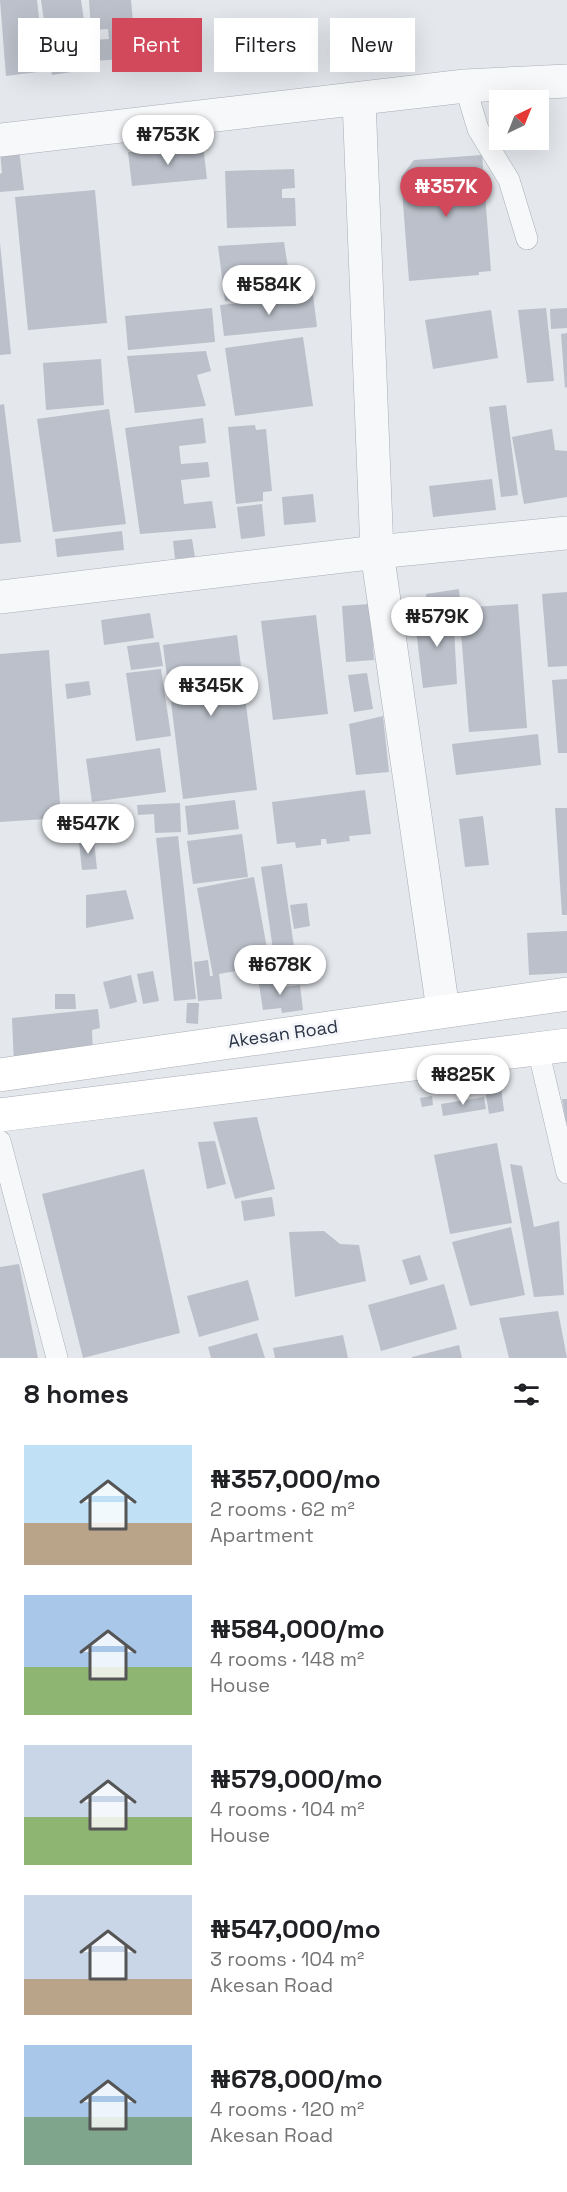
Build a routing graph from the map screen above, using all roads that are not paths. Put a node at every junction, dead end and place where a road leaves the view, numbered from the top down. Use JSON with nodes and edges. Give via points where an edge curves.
{"nodes":[{"id":1,"x":567,"y":81,"type":"edge"},
{"id":2,"x":465,"y":86,"type":"junction"},
{"id":3,"x":359,"y":100,"type":"junction"},
{"id":4,"x":0,"y":140,"type":"edge"},
{"id":5,"x":527,"y":239,"type":"dead end"},
{"id":6,"x":567,"y":533,"type":"edge"},
{"id":7,"x":377,"y":552,"type":"junction"},
{"id":8,"x":0,"y":597,"type":"edge"},
{"id":9,"x":567,"y":994,"type":"edge"},
{"id":10,"x":443,"y":1010,"type":"junction"},
{"id":11,"x":553,"y":1047,"type":"edge"},
{"id":12,"x":0,"y":1075,"type":"edge"},
{"id":13,"x":0,"y":1115,"type":"edge"},
{"id":14,"x":0,"y":1141,"type":"edge"},
{"id":15,"x":567,"y":1173,"type":"edge"},
{"id":16,"x":57,"y":1358,"type":"edge"}],
"edges":[{"from":1,"to":2,"type":"street"},
{"from":2,"to":3,"type":"street"},
{"from":2,"to":5,"type":"lane","via":[[478,129],[509,180]]},
{"from":3,"to":4,"type":"street"},
{"from":3,"to":7,"type":"street"},
{"from":6,"to":7,"type":"street"},
{"from":7,"to":8,"type":"street"},
{"from":7,"to":10,"type":"street"},
{"from":9,"to":10,"type":"street","name":"Akesan Road"},
{"from":10,"to":12,"type":"street","name":"Akesan Road"},
{"from":11,"to":13,"type":"street"},
{"from":11,"to":15,"type":"lane"},
{"from":14,"to":16,"type":"lane"}]}
